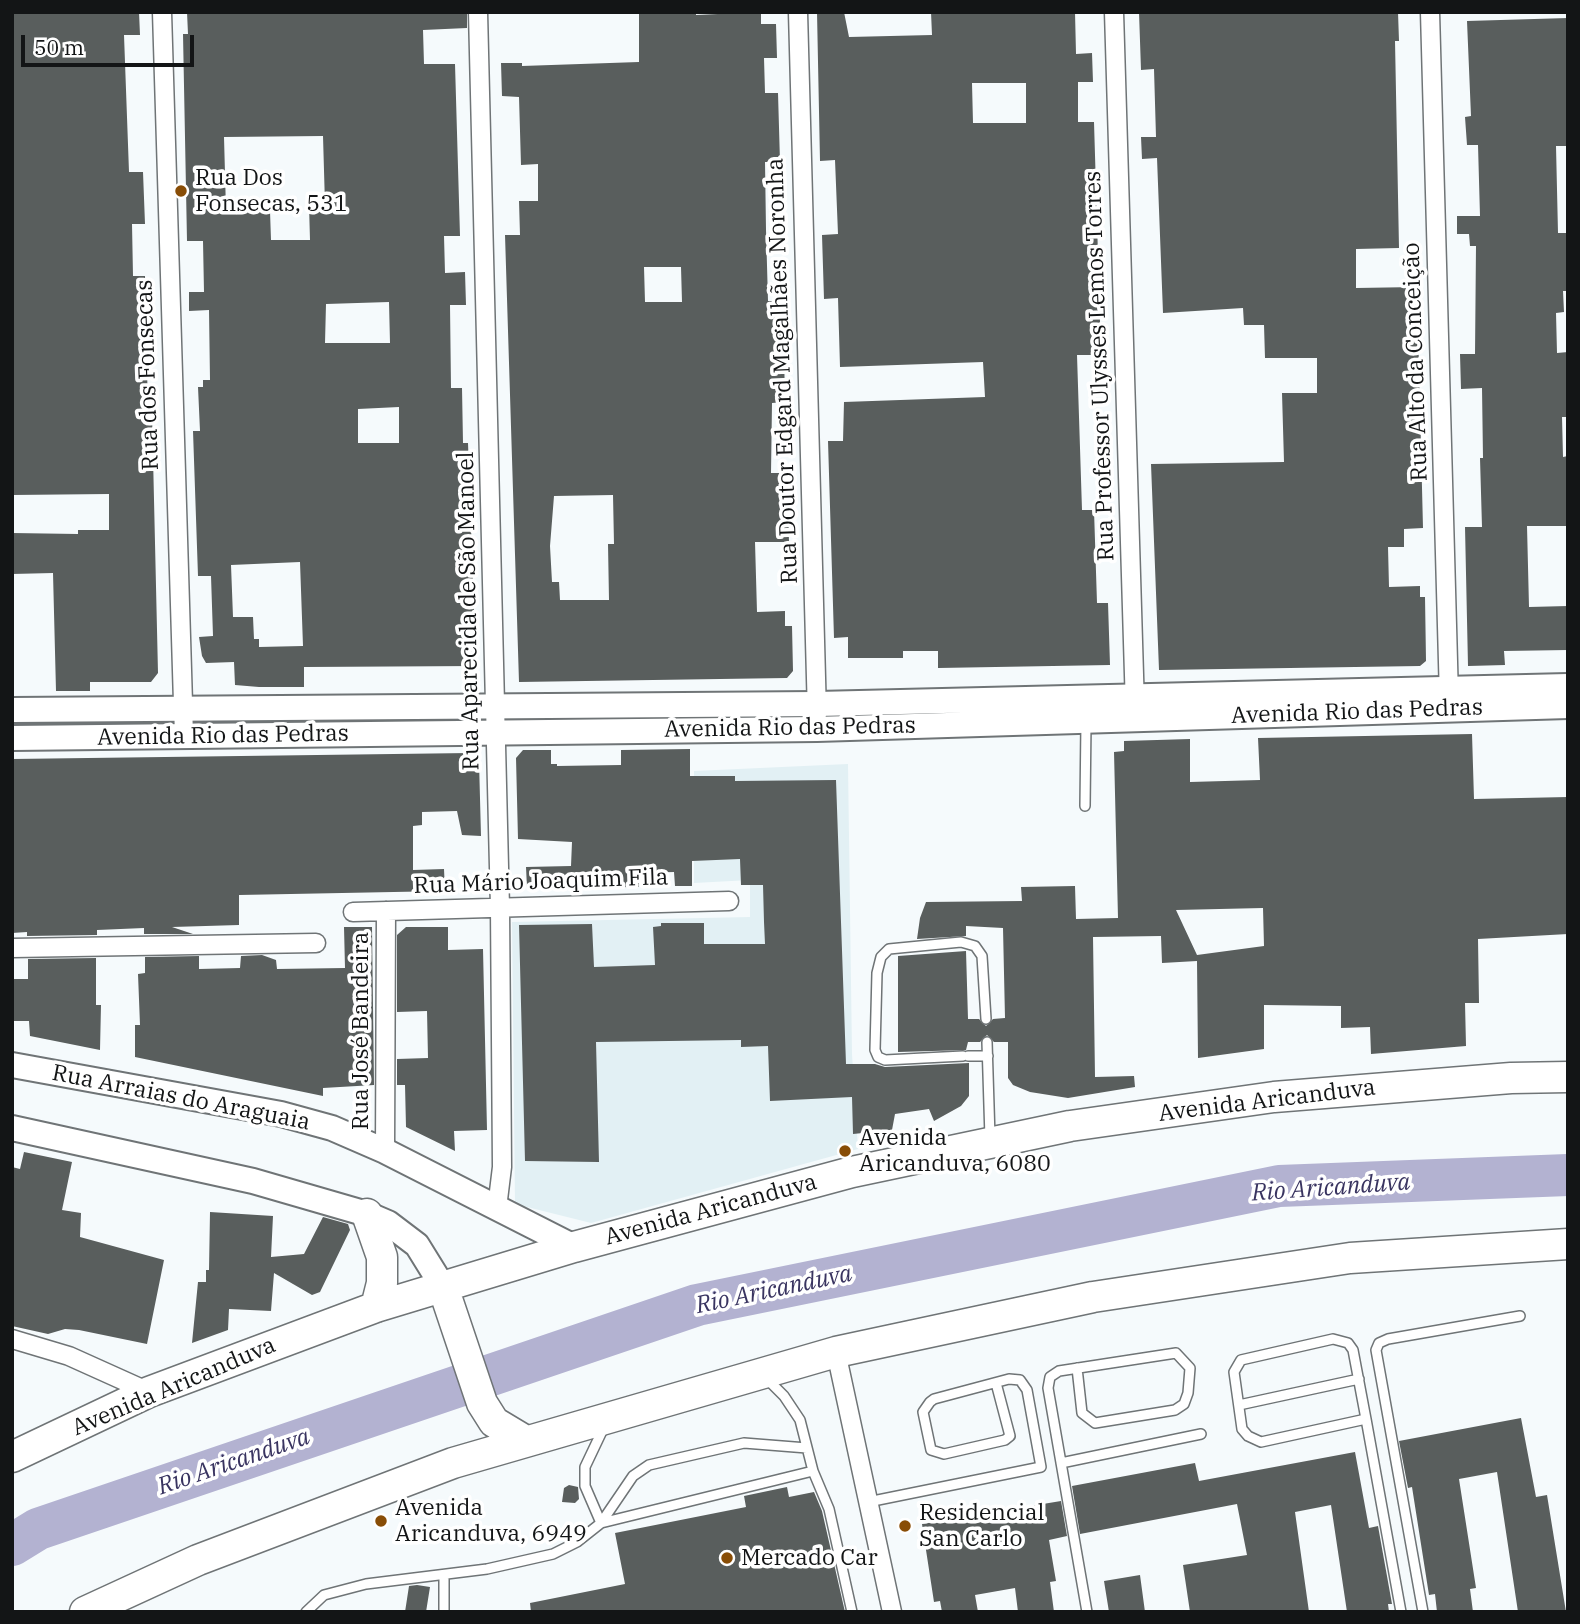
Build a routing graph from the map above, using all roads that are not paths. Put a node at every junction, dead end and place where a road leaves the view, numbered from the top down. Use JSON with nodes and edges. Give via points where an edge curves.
{"nodes":[{"id":1,"x":162,"y":12,"type":"edge"},
{"id":2,"x":478,"y":12,"type":"edge"},
{"id":3,"x":798,"y":12,"type":"edge"},
{"id":4,"x":1114,"y":12,"type":"edge"},
{"id":5,"x":1430,"y":12,"type":"edge"},
{"id":6,"x":1568,"y":686,"type":"edge"},
{"id":7,"x":1449,"y":700,"type":"junction"},
{"id":8,"x":1568,"y":706,"type":"edge"},
{"id":9,"x":496,"y":707,"type":"junction"},
{"id":10,"x":1135,"y":707,"type":"junction"},
{"id":11,"x":183,"y":708,"type":"junction"},
{"id":12,"x":1086,"y":709,"type":"junction"},
{"id":13,"x":12,"y":710,"type":"edge"},
{"id":14,"x":817,"y":716,"type":"junction"},
{"id":15,"x":497,"y":732,"type":"junction"},
{"id":16,"x":184,"y":736,"type":"junction"},
{"id":17,"x":12,"y":738,"type":"edge"},
{"id":18,"x":1086,"y":806,"type":"dead end"},
{"id":19,"x":729,"y":901,"type":"dead end"},
{"id":20,"x":500,"y":908,"type":"junction"},
{"id":21,"x":386,"y":911,"type":"junction"},
{"id":22,"x":353,"y":912,"type":"dead end"},
{"id":23,"x":316,"y":943,"type":"dead end"},
{"id":24,"x":12,"y":948,"type":"edge"},
{"id":25,"x":986,"y":1019,"type":"dead end"},
{"id":26,"x":987,"y":1042,"type":"dead end"},
{"id":27,"x":988,"y":1056,"type":"junction"},
{"id":28,"x":12,"y":1065,"type":"edge"},
{"id":29,"x":1568,"y":1077,"type":"edge"},
{"id":30,"x":12,"y":1128,"type":"edge"},
{"id":31,"x":990,"y":1143,"type":"junction"},
{"id":32,"x":385,"y":1151,"type":"junction"},
{"id":33,"x":497,"y":1208,"type":"junction"},
{"id":34,"x":367,"y":1214,"type":"junction"},
{"id":35,"x":1568,"y":1244,"type":"edge"},
{"id":36,"x":574,"y":1247,"type":"junction"},
{"id":37,"x":443,"y":1287,"type":"junction"},
{"id":38,"x":376,"y":1307,"type":"junction"},
{"id":39,"x":1520,"y":1316,"type":"dead end"},
{"id":40,"x":12,"y":1339,"type":"edge"},
{"id":41,"x":836,"y":1352,"type":"junction"},
{"id":42,"x":1077,"y":1368,"type":"junction"},
{"id":43,"x":761,"y":1372,"type":"junction"},
{"id":44,"x":1359,"y":1378,"type":"junction"},
{"id":45,"x":996,"y":1383,"type":"junction"},
{"id":46,"x":149,"y":1392,"type":"junction"},
{"id":47,"x":1239,"y":1405,"type":"junction"},
{"id":48,"x":610,"y":1415,"type":"junction"},
{"id":49,"x":1366,"y":1419,"type":"junction"},
{"id":50,"x":1201,"y":1434,"type":"dead end"},
{"id":51,"x":524,"y":1440,"type":"junction"},
{"id":52,"x":807,"y":1448,"type":"junction"},
{"id":53,"x":12,"y":1457,"type":"edge"},
{"id":54,"x":1061,"y":1463,"type":"junction"},
{"id":55,"x":813,"y":1471,"type":"junction"},
{"id":56,"x":868,"y":1502,"type":"junction"},
{"id":57,"x":601,"y":1523,"type":"junction"},
{"id":58,"x":443,"y":1575,"type":"junction"},
{"id":59,"x":85,"y":1612,"type":"edge"},
{"id":60,"x":306,"y":1612,"type":"edge"},
{"id":61,"x":444,"y":1612,"type":"edge"},
{"id":62,"x":852,"y":1612,"type":"edge"},
{"id":63,"x":892,"y":1612,"type":"edge"},
{"id":64,"x":1087,"y":1612,"type":"edge"},
{"id":65,"x":1401,"y":1612,"type":"edge"},
{"id":66,"x":1423,"y":1612,"type":"edge"}],
"edges":[{"from":1,"to":11,"type":"street","name":"Rua dos Fonsecas"},
{"from":2,"to":9,"type":"street","name":"Rua Aparecida de São Manoel"},
{"from":3,"to":14,"type":"street","name":"Rua Doutor Edgard Magalhães Noronha"},
{"from":4,"to":10,"type":"street","name":"Rua Professor Ulysses Lemos Torres"},
{"from":5,"to":7,"type":"street","name":"Rua Alto da Conceição"},
{"from":6,"to":7,"type":"main road","name":"Avenida Rio das Pedras"},
{"from":7,"to":8,"type":"main road","name":"Avenida Rio das Pedras"},
{"from":7,"to":10,"type":"main road","name":"Avenida Rio das Pedras"},
{"from":9,"to":11,"type":"main road","name":"Avenida Rio das Pedras"},
{"from":9,"to":14,"type":"main road","name":"Avenida Rio das Pedras"},
{"from":9,"to":15,"type":"street","name":"Rua Aparecida de São Manoel"},
{"from":10,"to":12,"type":"main road","name":"Avenida Rio das Pedras"},
{"from":11,"to":13,"type":"main road","name":"Avenida Rio das Pedras"},
{"from":11,"to":16,"type":"street","name":"Rua dos Fonsecas"},
{"from":12,"to":14,"type":"main road","name":"Avenida Rio das Pedras"},
{"from":12,"to":18,"type":"lane"},
{"from":14,"to":15,"type":"main road","name":"Avenida Rio das Pedras"},
{"from":15,"to":16,"type":"main road","name":"Avenida Rio das Pedras"},
{"from":15,"to":20,"type":"street","name":"Rua Aparecida de São Manoel"},
{"from":16,"to":17,"type":"main road","name":"Avenida Rio das Pedras"},
{"from":19,"to":20,"type":"street","name":"Rua Mário Joaquim Fila"},
{"from":20,"to":21,"type":"street","name":"Rua Mário Joaquim Fila"},
{"from":20,"to":33,"type":"street","name":"Rua Aparecida de São Manoel","via":[[502,1167]]},
{"from":21,"to":22,"type":"street","name":"Rua Mário Joaquim Fila"},
{"from":21,"to":32,"type":"street","name":"Rua José Bandeira"},
{"from":23,"to":24,"type":"street"},
{"from":25,"to":27,"type":"lane","via":[[982,956],[975,946],[961,942],[889,949],[881,957],[877,973],[878,1057]]},
{"from":26,"to":27,"type":"lane"},
{"from":27,"to":31,"type":"lane"},
{"from":28,"to":32,"type":"main road","name":"Rua Arraias do Araguaia","via":[[281,1114],[332,1128]]},
{"from":29,"to":31,"type":"highway","name":"Avenida Aricanduva","via":[[1274,1097],[1070,1126]]},
{"from":30,"to":34,"type":"main road","via":[[240,1178]]},
{"from":31,"to":36,"type":"highway","name":"Avenida Aricanduva","via":[[852,1172]]},
{"from":32,"to":33,"type":"main road","name":"Rua Arraias do Araguaia"},
{"from":33,"to":36,"type":"main road","name":"Rua Arraias do Araguaia"},
{"from":34,"to":37,"type":"main road","via":[[395,1227],[417,1245]]},
{"from":34,"to":38,"type":"highway","via":[[382,1257]]},
{"from":35,"to":41,"type":"highway","via":[[1337,1260],[1093,1297]]},
{"from":36,"to":37,"type":"highway","name":"Avenida Aricanduva"},
{"from":37,"to":38,"type":"highway","name":"Avenida Aricanduva"},
{"from":37,"to":51,"type":"highway","via":[[482,1403],[494,1422]]},
{"from":38,"to":46,"type":"highway","name":"Avenida Aricanduva"},
{"from":39,"to":66,"type":"lane","via":[[1388,1339],[1376,1350]]},
{"from":40,"to":46,"type":"street","via":[[69,1356]]},
{"from":41,"to":43,"type":"highway"},
{"from":41,"to":56,"type":"street"},
{"from":42,"to":42,"type":"lane","via":[[1176,1353],[1189,1367],[1188,1394],[1175,1410],[1095,1423],[1082,1413]]},
{"from":42,"to":54,"type":"lane","via":[[1050,1377],[1048,1388]]},
{"from":43,"to":48,"type":"highway"},
{"from":43,"to":52,"type":"lane","via":[[794,1408]]},
{"from":44,"to":47,"type":"lane"},
{"from":44,"to":47,"type":"lane","via":[[1353,1350],[1348,1343],[1333,1339],[1241,1360],[1234,1372]]},
{"from":44,"to":49,"type":"lane"},
{"from":45,"to":45,"type":"lane","via":[[1010,1436],[944,1454],[931,1450],[923,1412],[926,1406],[934,1399]]},
{"from":45,"to":56,"type":"lane","via":[[1020,1380],[1027,1390],[1041,1467]]},
{"from":46,"to":53,"type":"highway","name":"Avenida Aricanduva"},
{"from":47,"to":49,"type":"lane","via":[[1242,1429],[1261,1442]]},
{"from":48,"to":51,"type":"highway"},
{"from":48,"to":57,"type":"lane","via":[[585,1467],[585,1486]]},
{"from":49,"to":65,"type":"lane"},
{"from":50,"to":54,"type":"lane"},
{"from":51,"to":59,"type":"highway","via":[[453,1462],[236,1546]]},
{"from":52,"to":55,"type":"lane"},
{"from":52,"to":57,"type":"lane","via":[[744,1443],[649,1465],[633,1476]]},
{"from":54,"to":64,"type":"lane"},
{"from":55,"to":57,"type":"lane"},
{"from":55,"to":62,"type":"lane","via":[[829,1509]]},
{"from":56,"to":63,"type":"street"},
{"from":57,"to":58,"type":"lane","via":[[553,1554]]},
{"from":58,"to":60,"type":"lane","via":[[356,1586],[324,1595]]},
{"from":58,"to":61,"type":"lane"}]}
